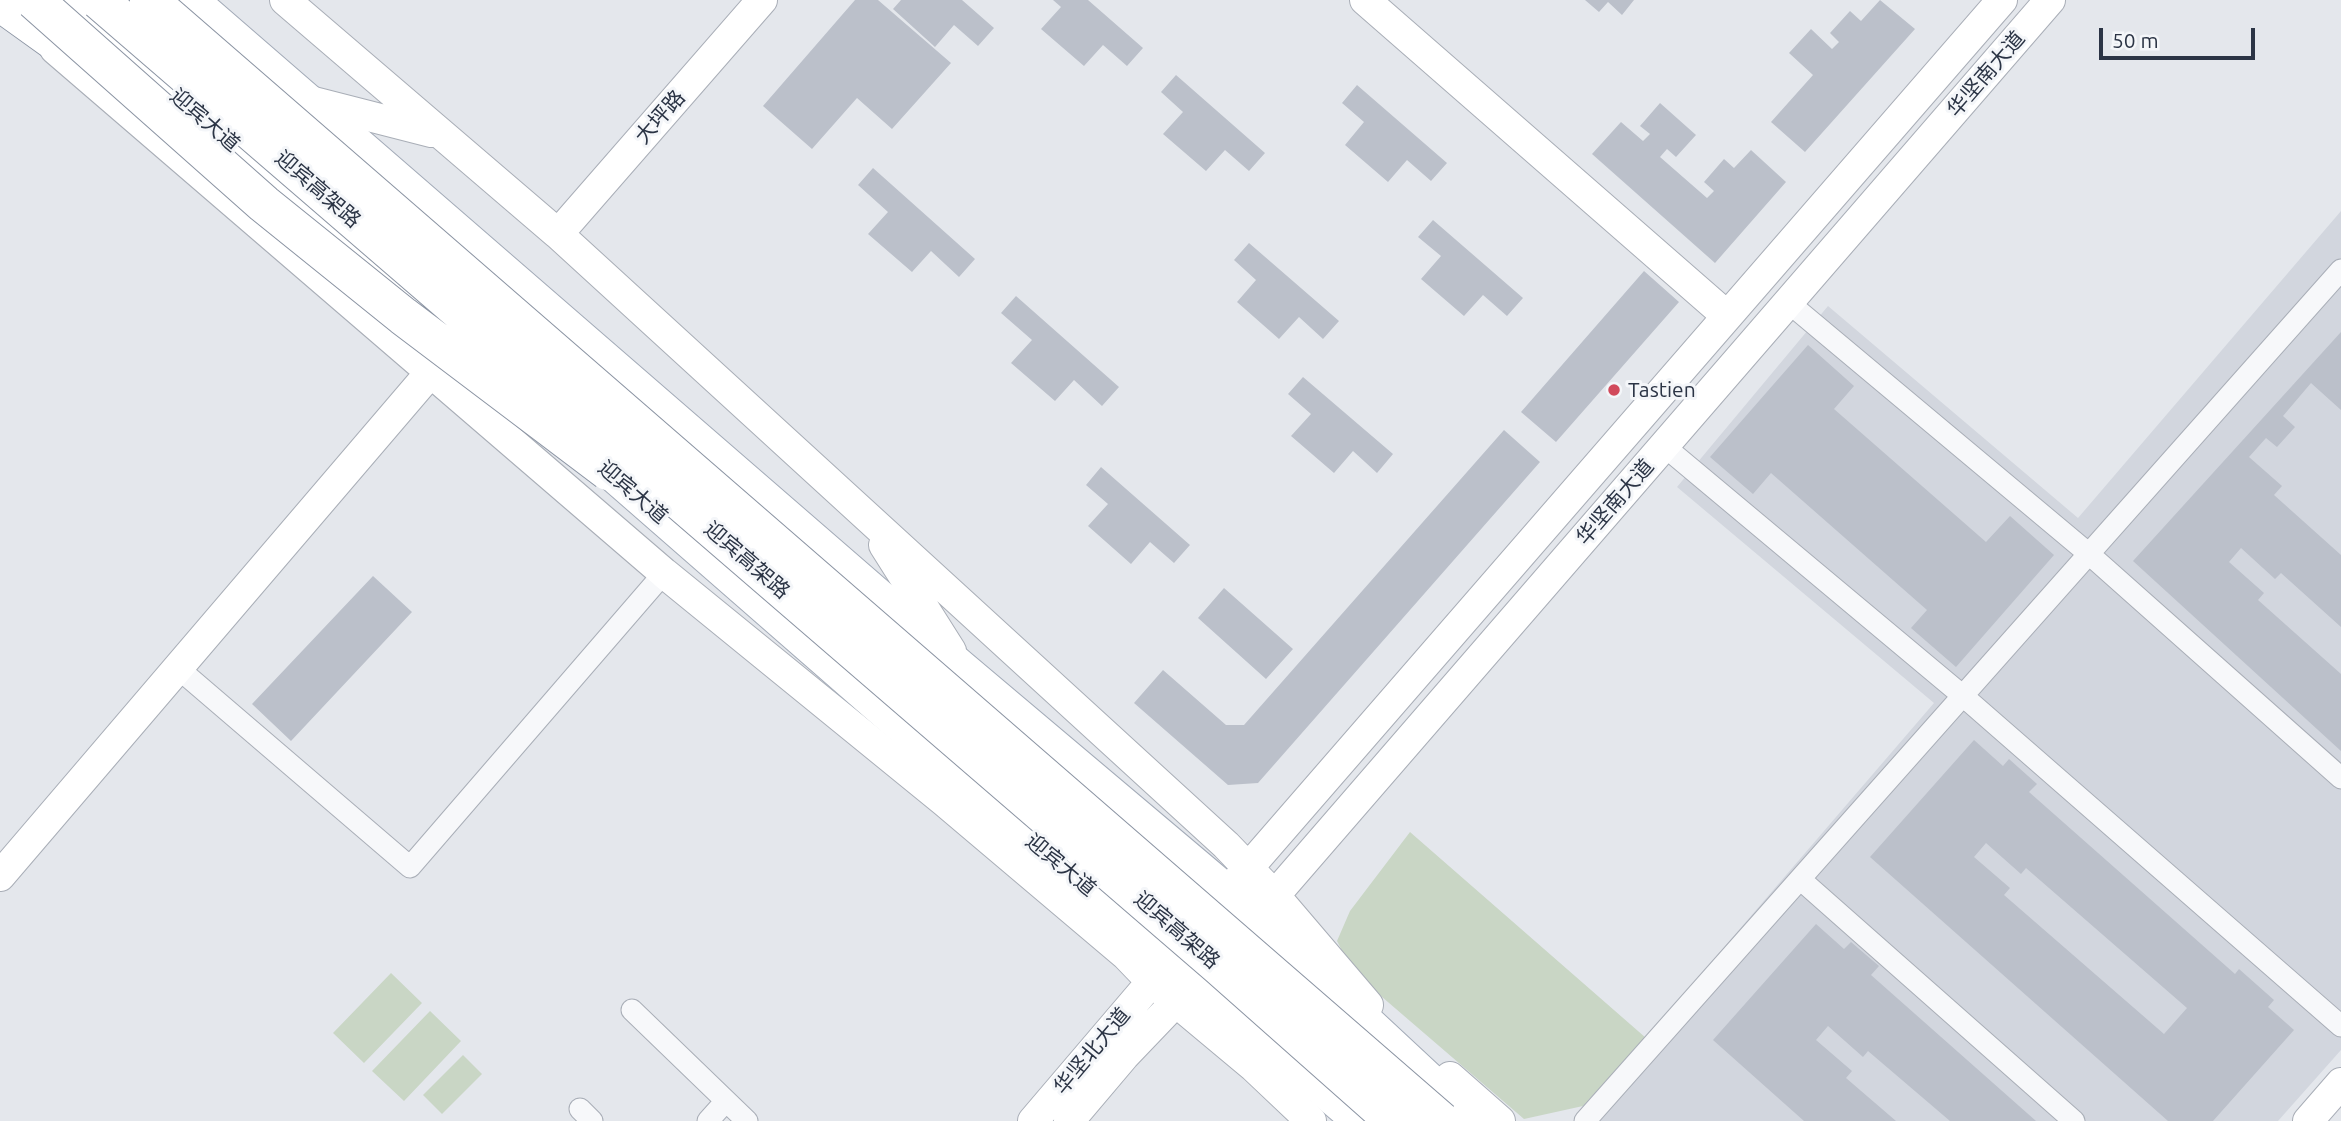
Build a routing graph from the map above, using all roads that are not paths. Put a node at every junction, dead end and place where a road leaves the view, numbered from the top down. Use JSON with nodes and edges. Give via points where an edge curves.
{"nodes":[{"id":1,"x":34,"y":0,"type":"edge"},
{"id":2,"x":67,"y":0,"type":"edge"},
{"id":3,"x":99,"y":0,"type":"edge"},
{"id":4,"x":149,"y":0,"type":"edge"},
{"id":5,"x":171,"y":0,"type":"edge"},
{"id":6,"x":192,"y":0,"type":"edge"},
{"id":7,"x":285,"y":0,"type":"edge"},
{"id":8,"x":762,"y":0,"type":"edge"},
{"id":9,"x":1365,"y":0,"type":"edge"},
{"id":10,"x":2002,"y":0,"type":"edge"},
{"id":11,"x":2050,"y":0,"type":"edge"},
{"id":12,"x":0,"y":2,"type":"edge"},
{"id":13,"x":310,"y":101,"type":"junction"},
{"id":14,"x":438,"y":134,"type":"junction"},
{"id":15,"x":339,"y":164,"type":"junction"},
{"id":16,"x":264,"y":204,"type":"junction"},
{"id":17,"x":558,"y":234,"type":"junction"},
{"id":18,"x":2341,"y":270,"type":"edge"},
{"id":19,"x":1789,"y":303,"type":"junction"},
{"id":20,"x":1727,"y":316,"type":"junction"},
{"id":21,"x":430,"y":373,"type":"junction"},
{"id":22,"x":1664,"y":446,"type":"junction"},
{"id":23,"x":650,"y":507,"type":"junction"},
{"id":24,"x":864,"y":513,"type":"junction"},
{"id":25,"x":2089,"y":554,"type":"junction"},
{"id":26,"x":664,"y":573,"type":"junction"},
{"id":27,"x":749,"y":641,"type":"junction"},
{"id":28,"x":960,"y":666,"type":"junction"},
{"id":29,"x":179,"y":669,"type":"junction"},
{"id":30,"x":904,"y":695,"type":"junction"},
{"id":31,"x":1963,"y":696,"type":"junction"},
{"id":32,"x":2341,"y":778,"type":"edge"},
{"id":33,"x":0,"y":876,"type":"edge"},
{"id":34,"x":1800,"y":879,"type":"junction"},
{"id":35,"x":1237,"y":881,"type":"junction"},
{"id":36,"x":1265,"y":907,"type":"junction"},
{"id":37,"x":1161,"y":971,"type":"junction"},
{"id":38,"x":1186,"y":991,"type":"junction"},
{"id":39,"x":632,"y":1010,"type":"dead end"},
{"id":40,"x":2341,"y":1026,"type":"edge"},
{"id":41,"x":2341,"y":1083,"type":"edge"},
{"id":42,"x":725,"y":1102,"type":"junction"},
{"id":43,"x":708,"y":1121,"type":"edge"},
{"id":44,"x":747,"y":1121,"type":"edge"},
{"id":45,"x":1033,"y":1121,"type":"edge"},
{"id":46,"x":1069,"y":1121,"type":"edge"},
{"id":47,"x":1311,"y":1121,"type":"edge"},
{"id":48,"x":1359,"y":1121,"type":"edge"},
{"id":49,"x":1394,"y":1121,"type":"edge"},
{"id":50,"x":1441,"y":1121,"type":"edge"},
{"id":51,"x":1474,"y":1121,"type":"edge"},
{"id":52,"x":1500,"y":1121,"type":"edge"},
{"id":53,"x":1586,"y":1121,"type":"edge"},
{"id":54,"x":2074,"y":1121,"type":"edge"},
{"id":55,"x":2308,"y":1121,"type":"edge"}],
"edges":[{"from":1,"to":16,"type":"highway","bridge":true},
{"from":2,"to":23,"type":"main road","name":"迎宾大道"},
{"from":3,"to":30,"type":"highway","name":"迎宾高架路","bridge":true},
{"from":4,"to":15,"type":"highway","name":"迎宾高架路","bridge":true},
{"from":5,"to":15,"type":"highway","bridge":true},
{"from":6,"to":13,"type":"main road"},
{"from":7,"to":14,"type":"street"},
{"from":8,"to":17,"type":"street","name":"大坪路"},
{"from":9,"to":20,"type":"street"},
{"from":10,"to":20,"type":"street","name":"华坚南大道"},
{"from":11,"to":19,"type":"street","name":"华坚南大道"},
{"from":12,"to":16,"type":"highway","bridge":true},
{"from":12,"to":21,"type":"street"},
{"from":13,"to":14,"type":"street"},
{"from":13,"to":28,"type":"main road"},
{"from":14,"to":17,"type":"street"},
{"from":15,"to":50,"type":"highway","name":"迎宾高架路","bridge":true},
{"from":16,"to":30,"type":"highway","bridge":true,"via":[[403,316]]},
{"from":17,"to":24,"type":"street"},
{"from":18,"to":25,"type":"street"},
{"from":19,"to":22,"type":"street","name":"华坚南大道"},
{"from":19,"to":25,"type":"street"},
{"from":20,"to":35,"type":"street","name":"华坚南大道"},
{"from":21,"to":26,"type":"street"},
{"from":21,"to":29,"type":"street"},
{"from":22,"to":31,"type":"street"},
{"from":22,"to":36,"type":"street","name":"华坚南大道"},
{"from":23,"to":27,"type":"street"},
{"from":23,"to":37,"type":"main road","name":"迎宾大道"},
{"from":24,"to":28,"type":"street"},
{"from":24,"to":35,"type":"street","via":[[1226,845]]},
{"from":25,"to":31,"type":"street"},
{"from":25,"to":32,"type":"street"},
{"from":26,"to":27,"type":"street"},
{"from":26,"to":29,"type":"street","via":[[410,866]]},
{"from":27,"to":37,"type":"street","via":[[1126,955]]},
{"from":28,"to":35,"type":"main road"},
{"from":29,"to":33,"type":"street"},
{"from":30,"to":49,"type":"highway","name":"迎宾高架路","bridge":true},
{"from":31,"to":34,"type":"street"},
{"from":31,"to":40,"type":"street"},
{"from":34,"to":53,"type":"street"},
{"from":34,"to":54,"type":"street"},
{"from":35,"to":36,"type":"main road"},
{"from":35,"to":37,"type":"street","name":"华坚南大道"},
{"from":36,"to":38,"type":"street","name":"华坚南大道"},
{"from":36,"to":51,"type":"main road"},
{"from":36,"to":52,"type":"street"},
{"from":37,"to":38,"type":"main road","name":"迎宾大道"},
{"from":37,"to":45,"type":"street","name":"华坚北大道"},
{"from":38,"to":46,"type":"street","name":"华坚北大道"},
{"from":38,"to":47,"type":"street","via":[[1254,1067]]},
{"from":38,"to":48,"type":"main road","name":"迎宾大道"},
{"from":39,"to":42,"type":"street"},
{"from":41,"to":55,"type":"street"},
{"from":42,"to":43,"type":"street"},
{"from":42,"to":44,"type":"street"}]}
